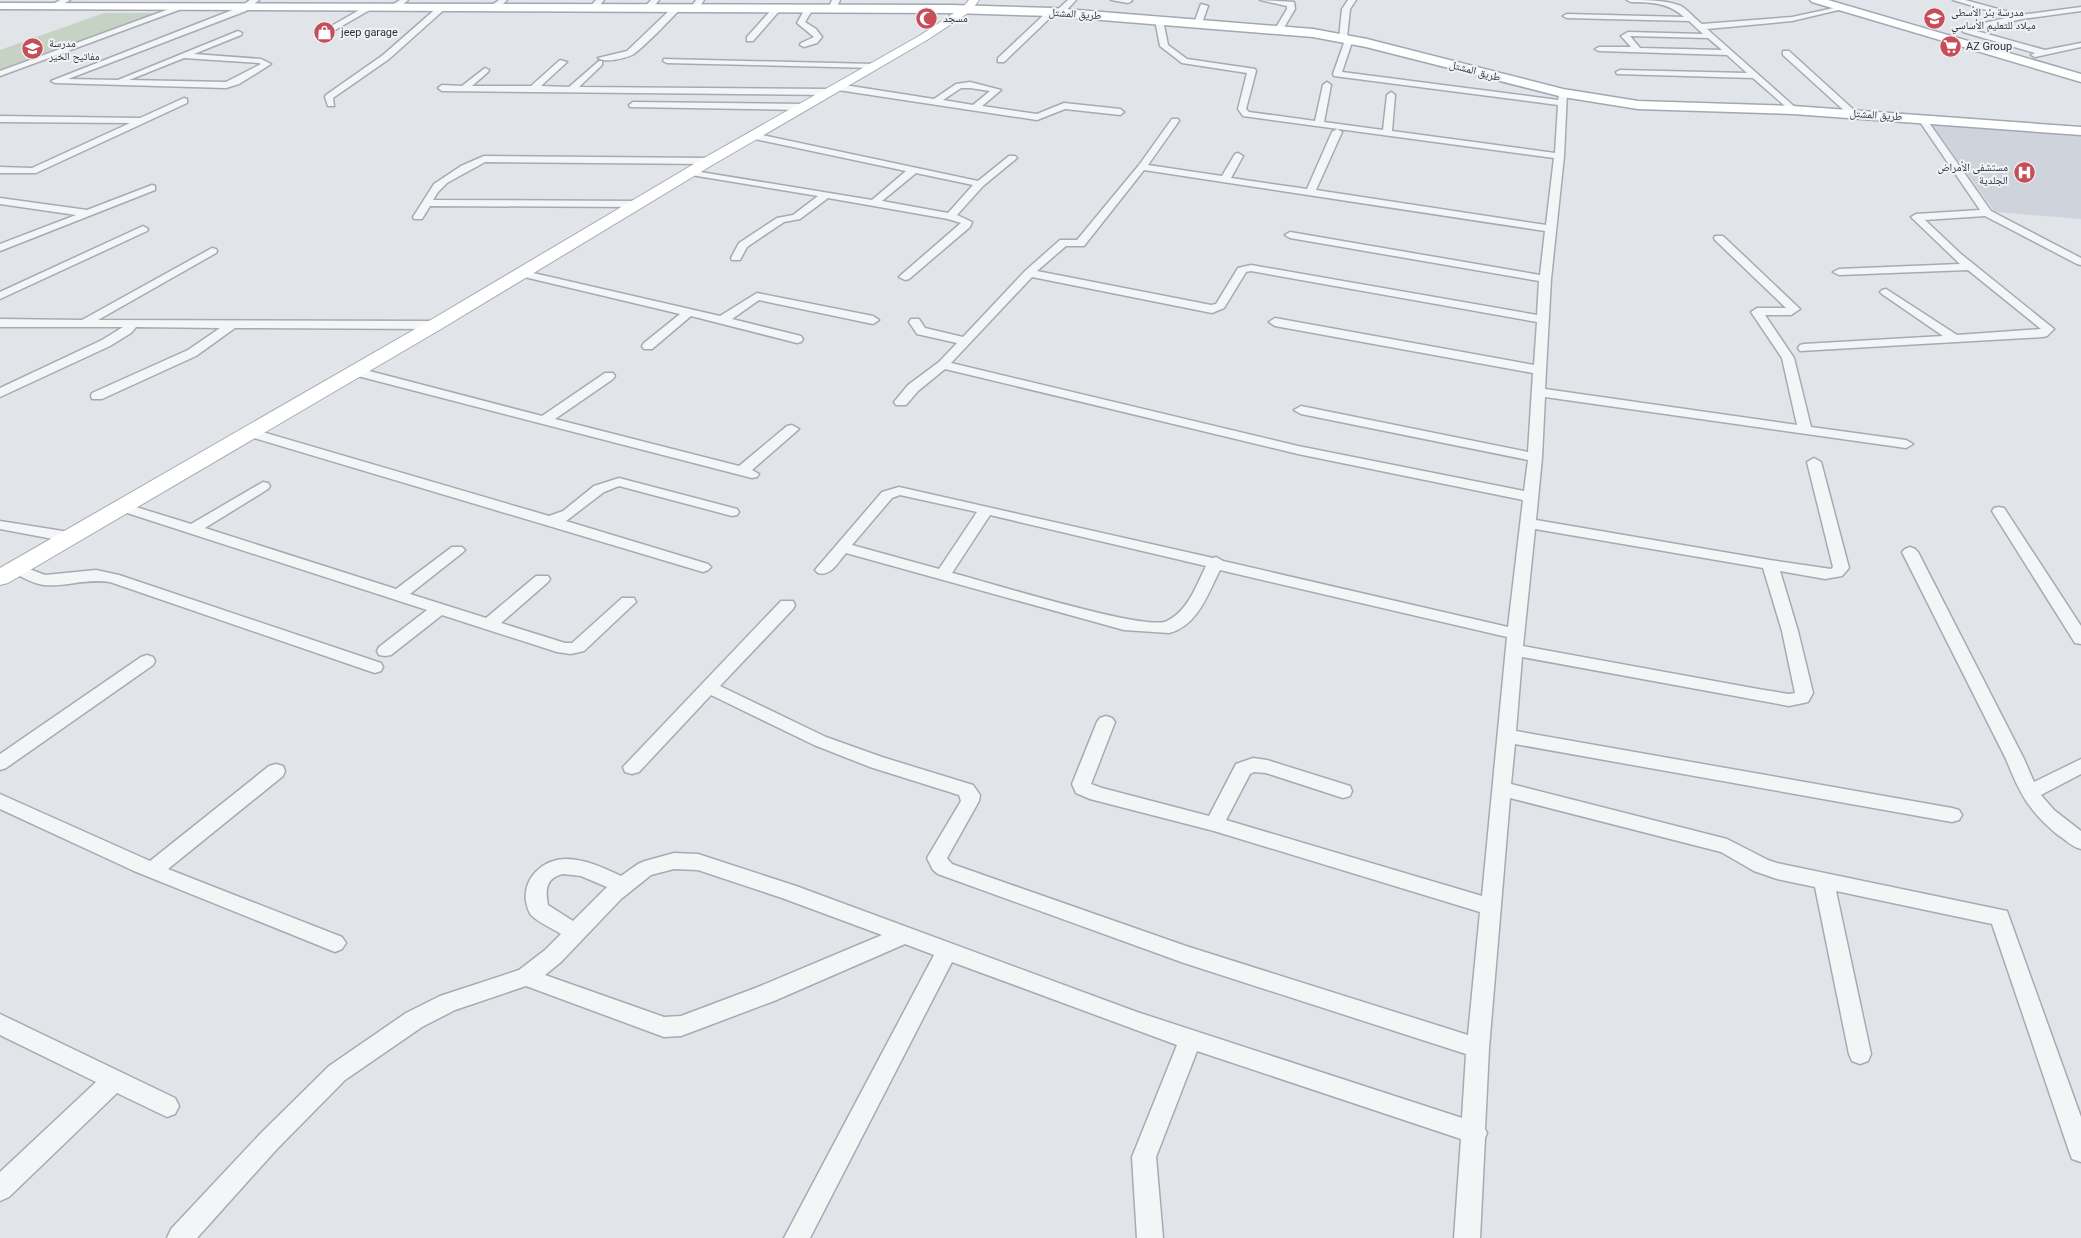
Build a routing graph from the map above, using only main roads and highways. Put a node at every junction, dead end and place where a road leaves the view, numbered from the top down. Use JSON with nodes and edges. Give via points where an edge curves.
{"nodes":[{"id":1,"x":1816,"y":0,"type":"edge"},
{"id":2,"x":251,"y":3,"type":"edge"},
{"id":3,"x":399,"y":4,"type":"edge"},
{"id":4,"x":499,"y":4,"type":"edge"},
{"id":5,"x":596,"y":4,"type":"edge"},
{"id":6,"x":652,"y":4,"type":"edge"},
{"id":7,"x":697,"y":4,"type":"edge"},
{"id":8,"x":834,"y":4,"type":"edge"},
{"id":9,"x":970,"y":4,"type":"edge"},
{"id":10,"x":362,"y":5,"type":"edge"},
{"id":11,"x":0,"y":6,"type":"edge"},
{"id":12,"x":775,"y":6,"type":"edge"},
{"id":13,"x":2081,"y":78,"type":"edge"},
{"id":14,"x":2081,"y":131,"type":"edge"},
{"id":15,"x":0,"y":578,"type":"edge"}],
"edges":[{"from":1,"to":13,"type":"main road"},
{"from":2,"to":10,"type":"main road","name":"طريق المشتل"},
{"from":2,"to":11,"type":"main road","name":"طريق المشتل","via":[[182,7]]},
{"from":3,"to":4,"type":"main road","name":"طريق المشتل","via":[[442,8]]},
{"from":3,"to":10,"type":"main road","name":"طريق المشتل"},
{"from":4,"to":5,"type":"main road","name":"طريق المشتل"},
{"from":5,"to":6,"type":"main road","name":"طريق المشتل"},
{"from":6,"to":7,"type":"main road","name":"طريق المشتل","via":[[676,8]]},
{"from":7,"to":12,"type":"main road","name":"طريق المشتل"},
{"from":8,"to":9,"type":"main road","name":"طريق المشتل"},
{"from":8,"to":12,"type":"main road","name":"طريق المشتل","via":[[809,9]]},
{"from":9,"to":14,"type":"main road","name":"طريق المشتل","via":[[1279,29],[1346,38],[1562,98],[1657,107],[1852,113]]},
{"from":9,"to":15,"type":"main road","via":[[874,66]]}]}
